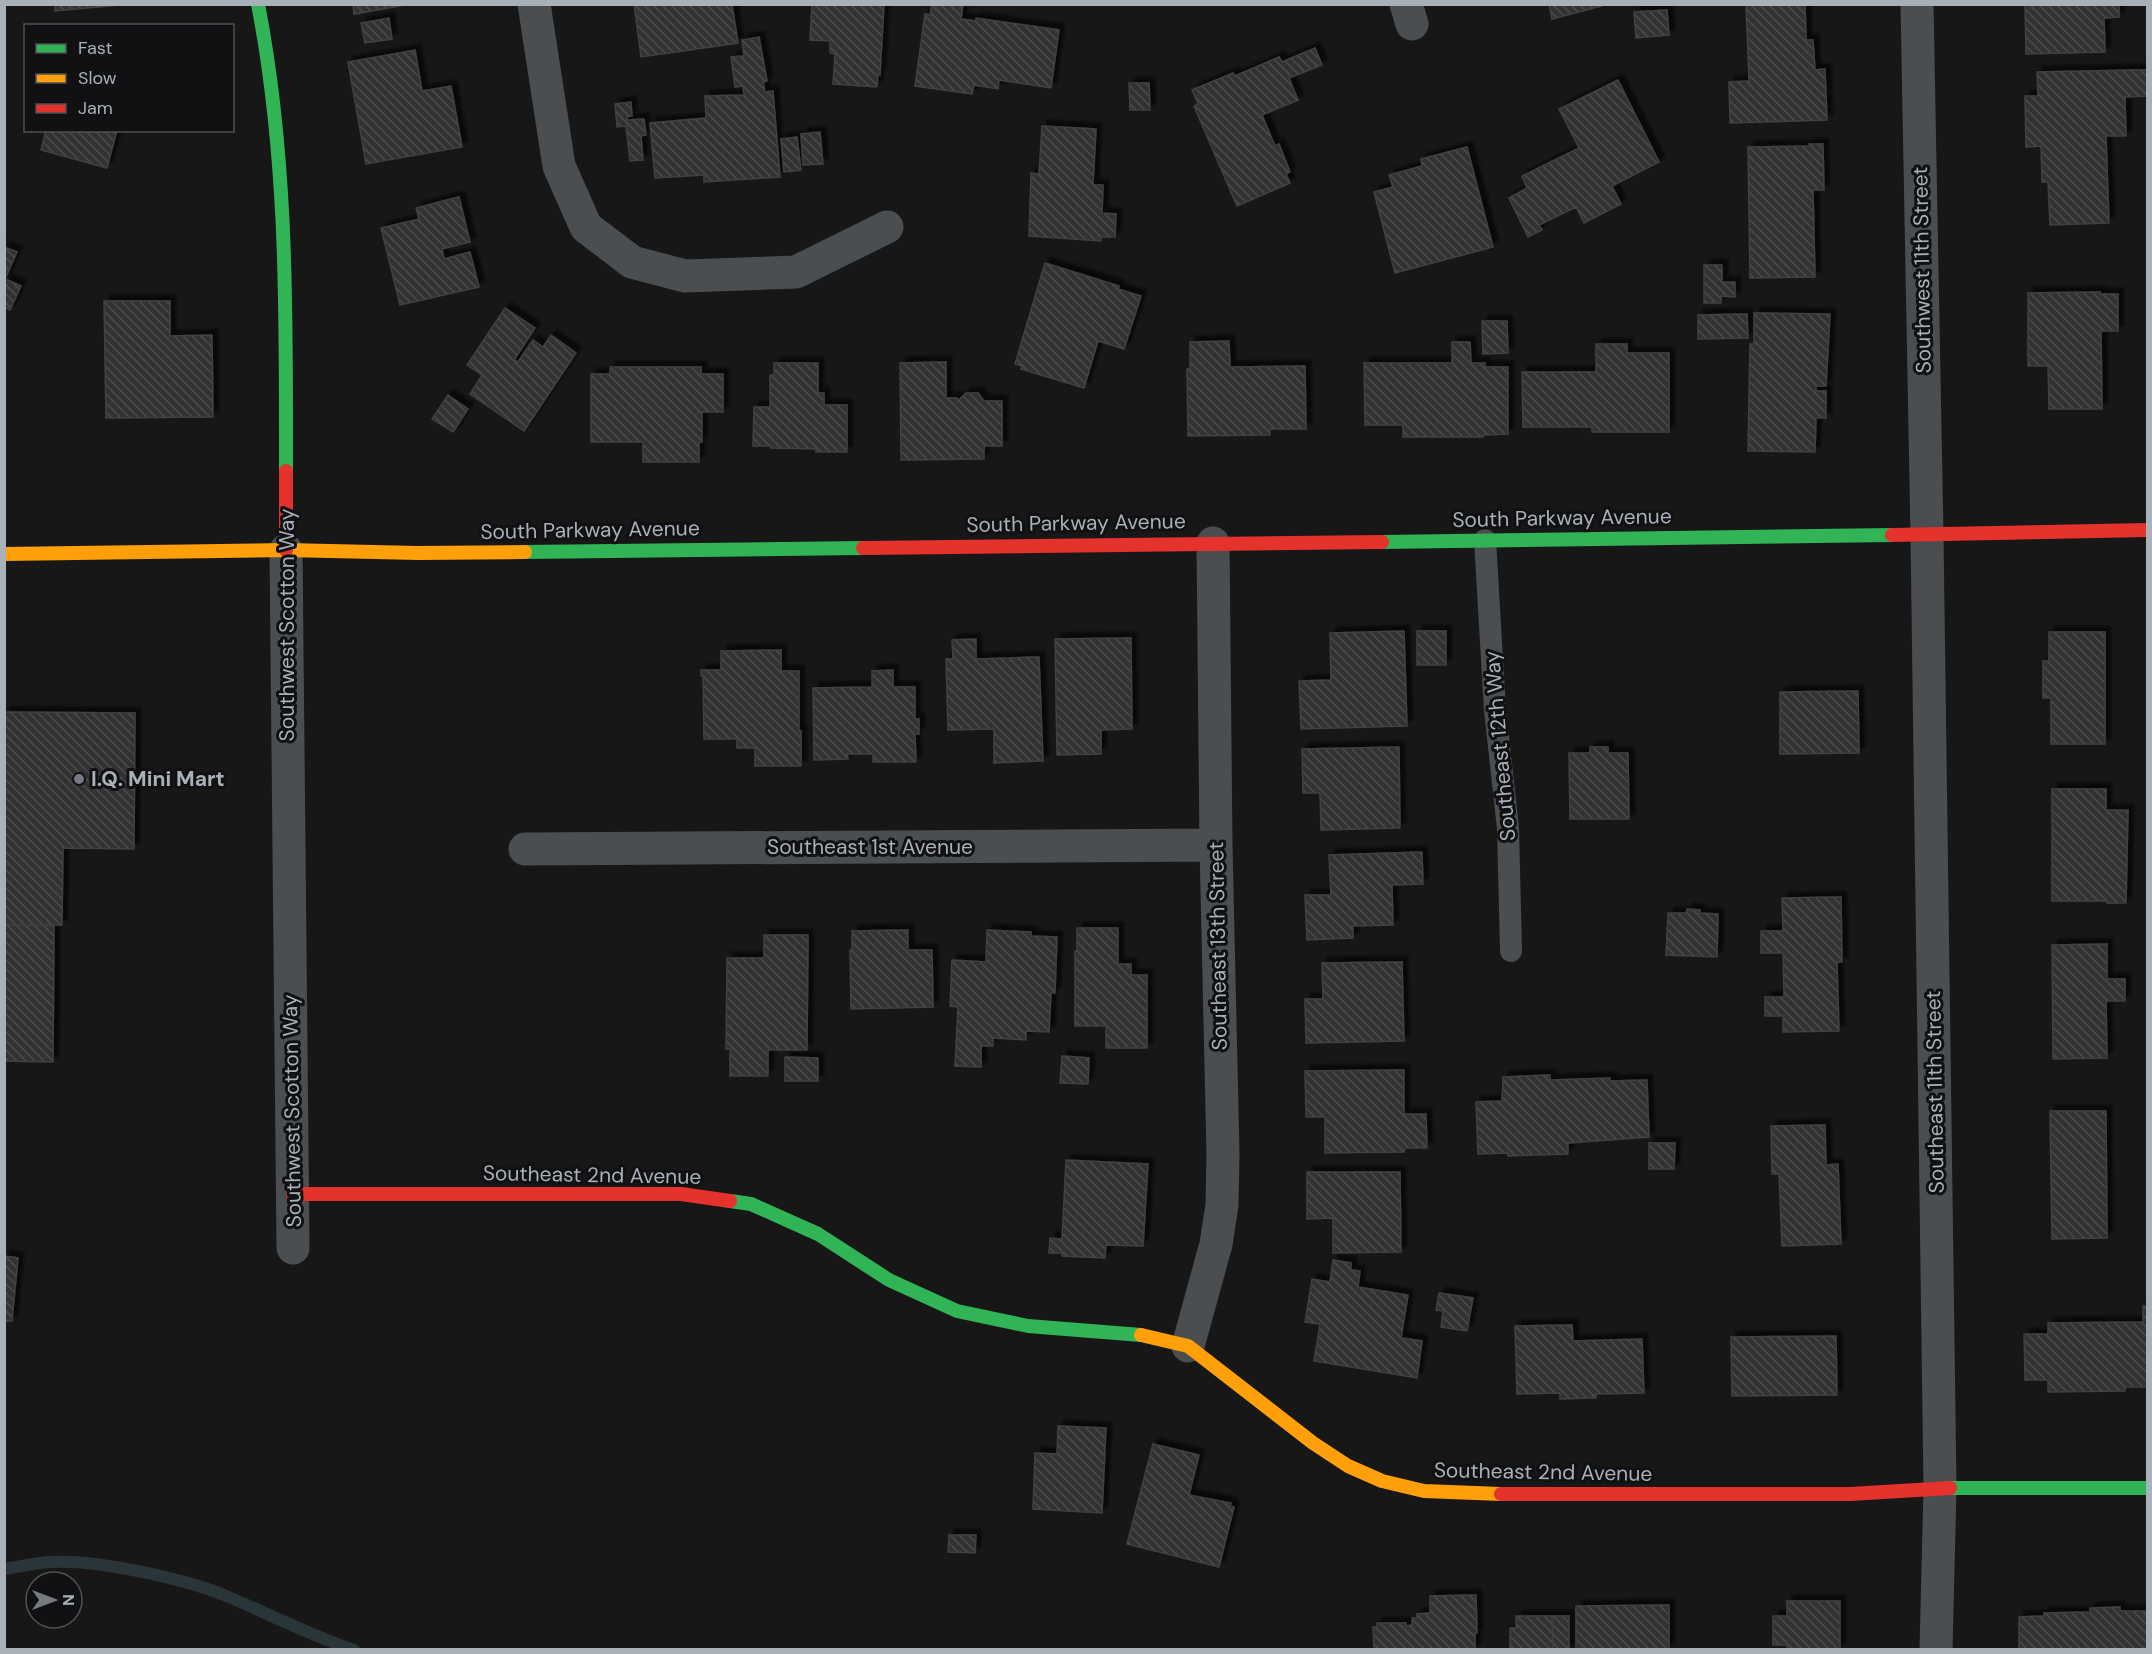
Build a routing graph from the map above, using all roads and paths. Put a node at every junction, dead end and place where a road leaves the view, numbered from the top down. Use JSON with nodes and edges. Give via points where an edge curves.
{"nodes":[{"id":1,"x":258,"y":4,"type":"edge"},
{"id":2,"x":534,"y":4,"type":"edge"},
{"id":3,"x":1917,"y":4,"type":"edge"},
{"id":4,"x":887,"y":227,"type":"dead end"},
{"id":5,"x":2148,"y":530,"type":"edge"},
{"id":6,"x":1927,"y":535,"type":"junction"},
{"id":7,"x":1485,"y":540,"type":"junction"},
{"id":8,"x":1213,"y":543,"type":"junction"},
{"id":9,"x":286,"y":550,"type":"junction"},
{"id":10,"x":4,"y":554,"type":"edge"},
{"id":11,"x":1216,"y":845,"type":"junction"},
{"id":12,"x":525,"y":849,"type":"dead end"},
{"id":13,"x":1511,"y":951,"type":"dead end"},
{"id":14,"x":293,"y":1194,"type":"junction"},
{"id":15,"x":293,"y":1248,"type":"dead end"},
{"id":16,"x":1188,"y":1346,"type":"junction"},
{"id":17,"x":1940,"y":1488,"type":"junction"},
{"id":18,"x":2148,"y":1488,"type":"edge"},
{"id":19,"x":1936,"y":1650,"type":"edge"}],
"edges":[{"from":1,"to":9,"type":"street","name":"Southwest Scotton Way","via":[[275,102],[283,190]]},
{"from":2,"to":4,"type":"street","via":[[559,166],[586,227],[632,262],[685,276],[796,272]]},
{"from":3,"to":6,"type":"street","name":"Southwest 11th Street"},
{"from":5,"to":6,"type":"street","name":"South Parkway Avenue"},
{"from":6,"to":7,"type":"street","name":"South Parkway Avenue"},
{"from":6,"to":17,"type":"street","name":"Southeast 11th Street"},
{"from":7,"to":8,"type":"street","name":"South Parkway Avenue"},
{"from":7,"to":13,"type":"lane","name":"Southeast 12th Way","via":[[1495,710],[1508,828]]},
{"from":8,"to":9,"type":"street","name":"South Parkway Avenue","via":[[441,552]]},
{"from":8,"to":11,"type":"street","name":"Southeast 13th Street"},
{"from":9,"to":10,"type":"street","name":"South Parkway Avenue"},
{"from":9,"to":14,"type":"street","name":"Southwest Scotton Way"},
{"from":11,"to":12,"type":"street","name":"Southeast 1st Avenue"},
{"from":11,"to":16,"type":"street","name":"Southeast 13th Street","via":[[1222,1205],[1216,1244]]},
{"from":14,"to":15,"type":"street","name":"Southwest Scotton Way"},
{"from":14,"to":16,"type":"street","name":"Southeast 2nd Avenue","via":[[681,1194],[751,1204],[818,1234],[889,1280],[957,1311],[1028,1326],[1136,1334]]},
{"from":16,"to":17,"type":"street","name":"Southeast 2nd Avenue","via":[[1348,1466],[1382,1481],[1424,1491],[1850,1494]]},
{"from":17,"to":18,"type":"street","name":"Southeast 2nd Avenue"},
{"from":17,"to":19,"type":"street","name":"Southeast 11th Street"}]}
